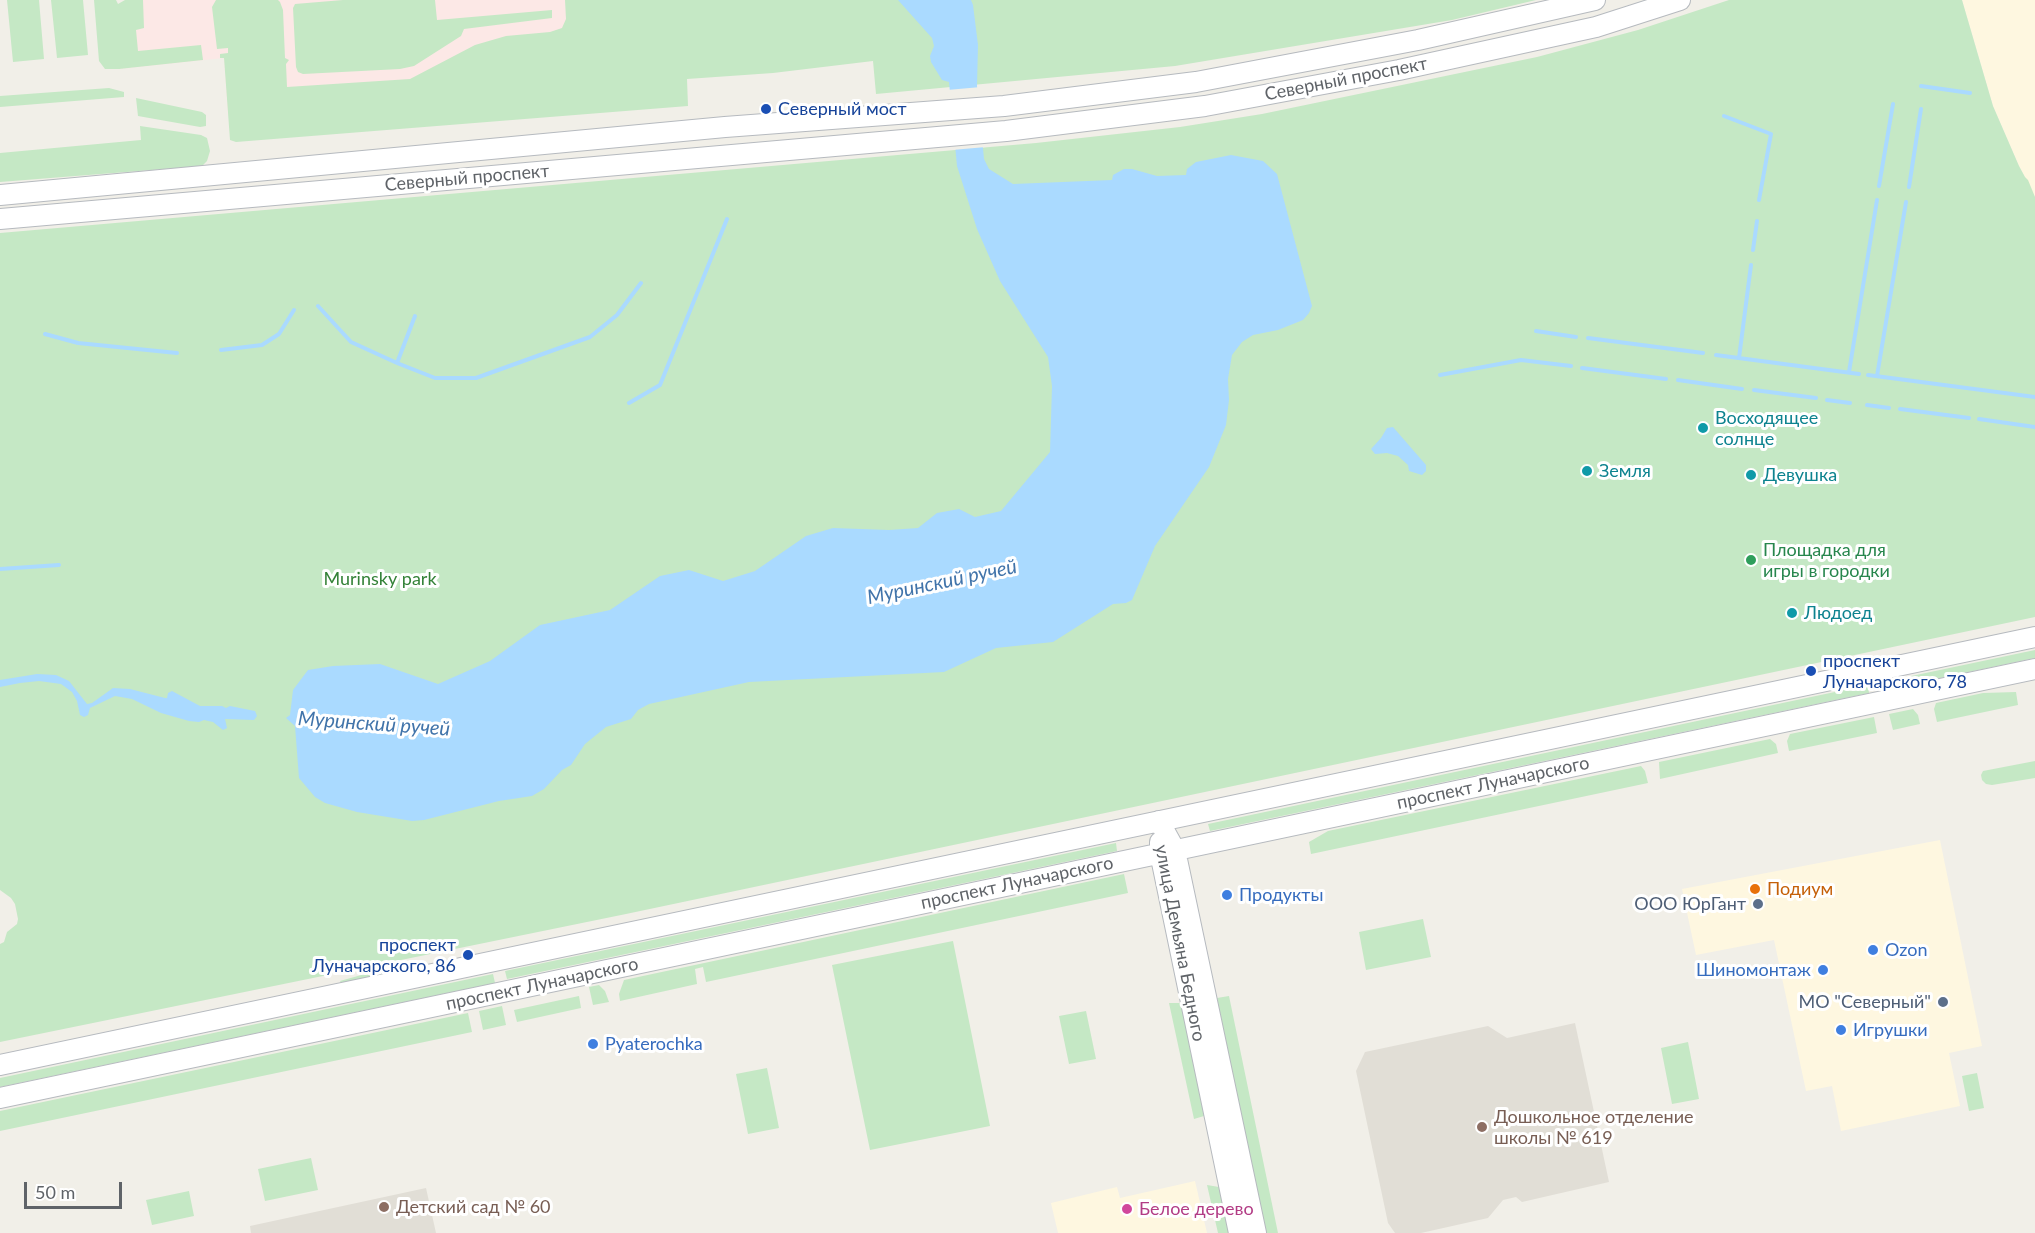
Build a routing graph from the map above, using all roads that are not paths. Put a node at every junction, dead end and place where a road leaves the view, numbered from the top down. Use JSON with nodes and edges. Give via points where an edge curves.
{"nodes":[{"id":1,"x":1595,"y":0,"type":"edge"},
{"id":2,"x":1680,"y":0,"type":"edge"},
{"id":3,"x":0,"y":195,"type":"edge"},
{"id":4,"x":0,"y":219,"type":"edge"},
{"id":5,"x":2035,"y":637,"type":"edge"},
{"id":6,"x":2035,"y":669,"type":"edge"},
{"id":7,"x":1159,"y":821,"type":"junction"},
{"id":8,"x":1167,"y":852,"type":"junction"},
{"id":9,"x":0,"y":1065,"type":"edge"},
{"id":10,"x":0,"y":1098,"type":"edge"},
{"id":11,"x":1239,"y":1233,"type":"edge"},
{"id":12,"x":1256,"y":1233,"type":"edge"}],
"edges":[{"from":1,"to":3,"type":"main road","name":"Северный проспект","via":[[1418,40],[1196,82],[1004,106],[725,127]]},
{"from":2,"to":4,"type":"main road","name":"Северный проспект","via":[[1596,27],[1399,70],[1205,106],[1006,131]]},
{"from":5,"to":7,"type":"main road","name":"проспект Луначарского"},
{"from":6,"to":8,"type":"main road","name":"проспект Луначарского"},
{"from":7,"to":8,"type":"main road","name":"улица Демьяна Бедного"},
{"from":7,"to":9,"type":"main road","name":"проспект Луначарского"},
{"from":8,"to":10,"type":"main road","name":"проспект Луначарского"},
{"from":8,"to":11,"type":"main road","name":"улица Демьяна Бедного"},
{"from":8,"to":12,"type":"main road","name":"улица Демьяна Бедного"}]}
